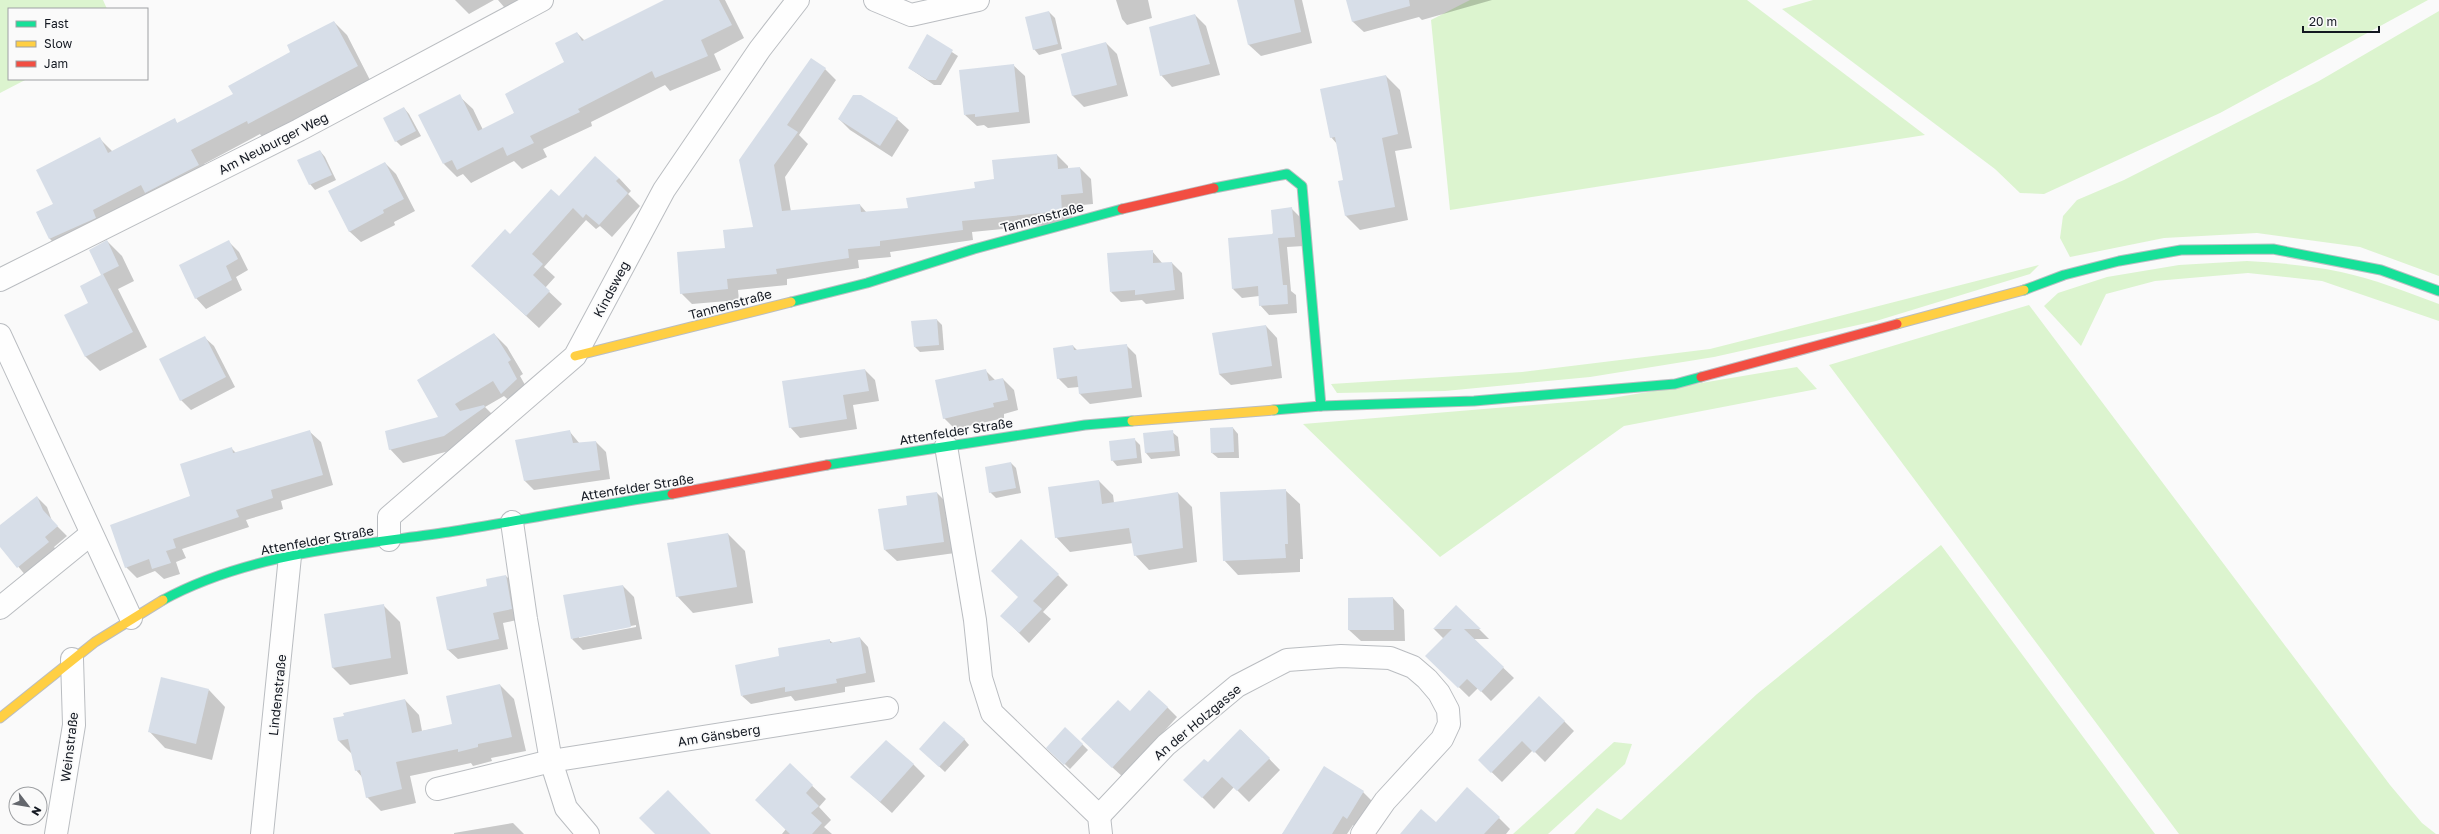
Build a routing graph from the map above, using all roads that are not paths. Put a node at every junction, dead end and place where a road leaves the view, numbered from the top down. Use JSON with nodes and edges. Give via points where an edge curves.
{"nodes":[{"id":1,"x":542,"y":0,"type":"edge"},
{"id":2,"x":798,"y":0,"type":"edge"},
{"id":3,"x":875,"y":0,"type":"edge"},
{"id":4,"x":978,"y":0,"type":"edge"},
{"id":5,"x":0,"y":280,"type":"edge"},
{"id":6,"x":2439,"y":291,"type":"edge"},
{"id":7,"x":0,"y":334,"type":"edge"},
{"id":8,"x":575,"y":356,"type":"junction"},
{"id":9,"x":1321,"y":406,"type":"junction"},
{"id":10,"x":946,"y":446,"type":"junction"},
{"id":11,"x":512,"y":522,"type":"junction"},
{"id":12,"x":91,"y":534,"type":"junction"},
{"id":13,"x":389,"y":540,"type":"junction"},
{"id":14,"x":290,"y":556,"type":"junction"},
{"id":15,"x":0,"y":608,"type":"edge"},
{"id":16,"x":131,"y":618,"type":"junction"},
{"id":17,"x":72,"y":659,"type":"junction"},
{"id":18,"x":887,"y":708,"type":"dead end"},
{"id":19,"x":0,"y":718,"type":"edge"},
{"id":20,"x":551,"y":761,"type":"junction"},
{"id":21,"x":437,"y":789,"type":"dead end"},
{"id":22,"x":1100,"y":825,"type":"edge"},
{"id":23,"x":56,"y":834,"type":"edge"},
{"id":24,"x":262,"y":834,"type":"edge"},
{"id":25,"x":588,"y":834,"type":"edge"},
{"id":26,"x":1362,"y":834,"type":"edge"}],
"edges":[{"from":1,"to":5,"type":"street","name":"Am Neuburger Weg","via":[[299,130]]},
{"from":2,"to":8,"type":"street","name":"Kindsweg","via":[[760,49],[664,190]]},
{"from":3,"to":4,"type":"street","via":[[912,15]]},
{"from":6,"to":9,"type":"street","name":"Attenfelder Straße","via":[[2381,270],[2273,249],[2181,250],[2119,261],[2064,275],[2022,291],[1675,384],[1474,401]]},
{"from":7,"to":12,"type":"street"},
{"from":8,"to":9,"type":"street","name":"Tannenstraße","via":[[867,283],[974,249],[1155,200],[1287,174],[1302,186]]},
{"from":8,"to":13,"type":"street","name":"Kindsweg","via":[[390,517]]},
{"from":9,"to":10,"type":"street","name":"Attenfelder Straße","via":[[1085,425]]},
{"from":10,"to":11,"type":"street","name":"Attenfelder Straße"},
{"from":10,"to":22,"type":"street","name":"An der Holzgasse","via":[[976,620],[981,678],[992,713]]},
{"from":11,"to":13,"type":"street","name":"Attenfelder Straße"},
{"from":11,"to":20,"type":"street"},
{"from":12,"to":15,"type":"street"},
{"from":12,"to":16,"type":"street"},
{"from":13,"to":14,"type":"street","name":"Attenfelder Straße"},
{"from":14,"to":16,"type":"street","name":"Attenfelder Straße","via":[[262,562],[200,582]]},
{"from":14,"to":24,"type":"street","name":"Lindenstraße"},
{"from":16,"to":17,"type":"street","name":"Attenfelder Straße"},
{"from":17,"to":19,"type":"street","name":"Attenfelder Straße"},
{"from":17,"to":23,"type":"street","name":"Weinstraße","via":[[74,725]]},
{"from":18,"to":20,"type":"street","name":"Am Gänsberg"},
{"from":20,"to":21,"type":"street","name":"Am Gänsberg"},
{"from":20,"to":25,"type":"street","via":[[566,808]]},
{"from":22,"to":26,"type":"street","name":"An der Holzgasse","via":[[1166,745],[1237,686],[1287,660],[1341,656],[1390,658],[1413,667],[1439,692],[1448,710],[1449,724],[1442,739],[1385,801]]}]}
